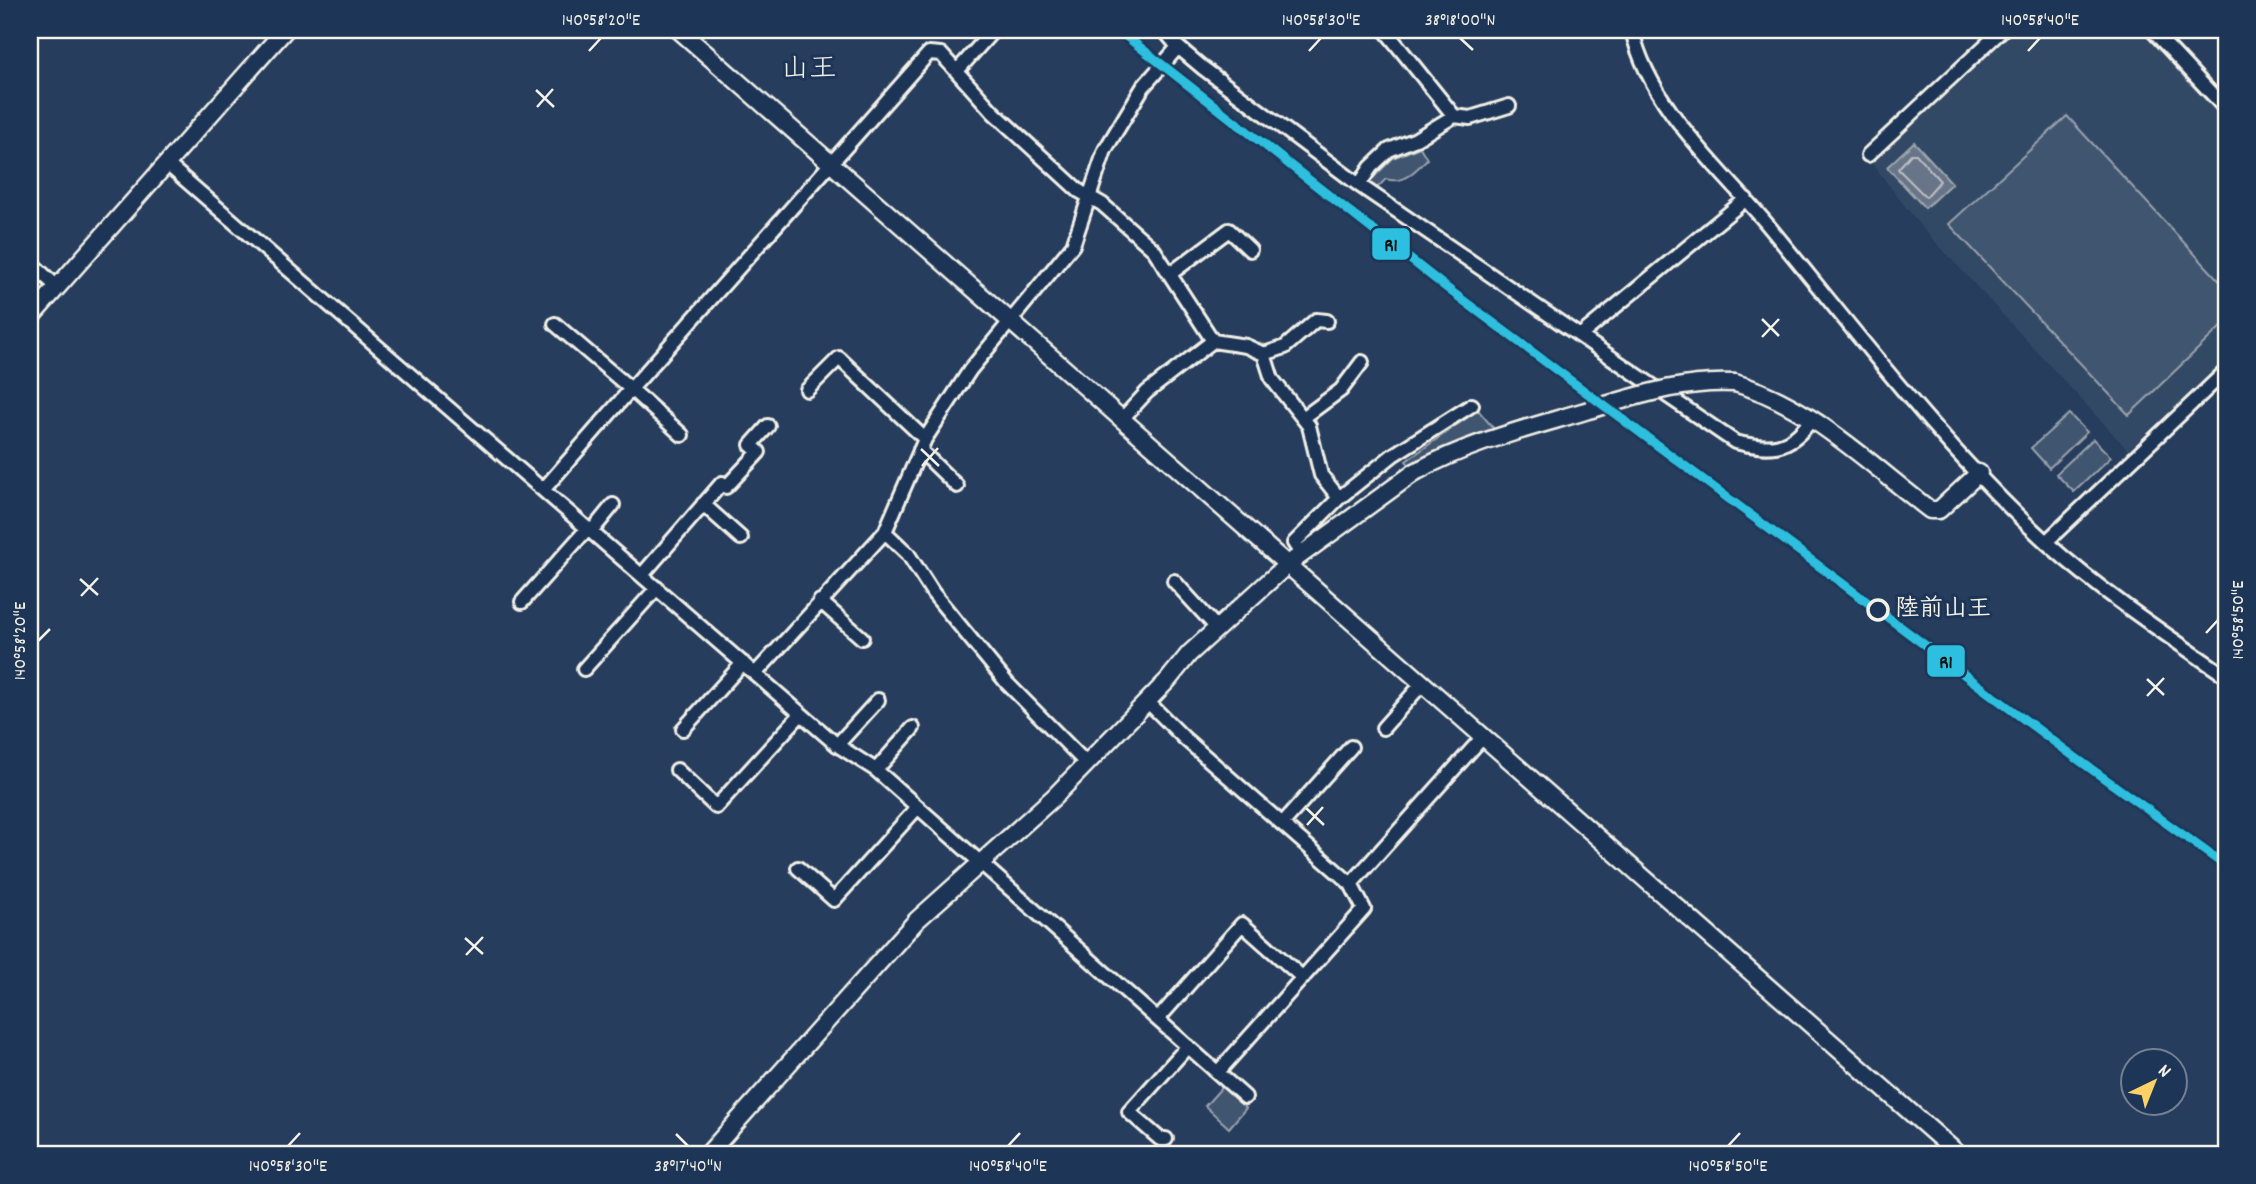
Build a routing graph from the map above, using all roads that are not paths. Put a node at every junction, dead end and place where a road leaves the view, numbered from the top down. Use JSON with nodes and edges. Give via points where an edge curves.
{"nodes":[{"id":1,"x":285,"y":30,"type":"edge"},
{"id":2,"x":679,"y":30,"type":"edge"},
{"id":3,"x":1164,"y":30,"type":"edge"},
{"id":4,"x":1385,"y":30,"type":"edge"},
{"id":5,"x":1632,"y":30,"type":"edge"},
{"id":6,"x":2002,"y":30,"type":"edge"},
{"id":7,"x":2152,"y":30,"type":"edge"},
{"id":8,"x":990,"y":34,"type":"dead end"},
{"id":9,"x":1178,"y":47,"type":"junction"},
{"id":10,"x":957,"y":71,"type":"junction"},
{"id":11,"x":1509,"y":106,"type":"dead end"},
{"id":12,"x":2226,"y":109,"type":"edge"},
{"id":13,"x":1454,"y":116,"type":"junction"},
{"id":14,"x":1868,"y":155,"type":"dead end"},
{"id":15,"x":829,"y":162,"type":"junction"},
{"id":16,"x":167,"y":164,"type":"junction"},
{"id":17,"x":1359,"y":185,"type":"junction"},
{"id":18,"x":1090,"y":196,"type":"junction"},
{"id":19,"x":1746,"y":199,"type":"junction"},
{"id":20,"x":1250,"y":250,"type":"dead end"},
{"id":21,"x":30,"y":262,"type":"edge"},
{"id":22,"x":1170,"y":274,"type":"junction"},
{"id":23,"x":57,"y":286,"type":"junction"},
{"id":24,"x":30,"y":318,"type":"edge"},
{"id":25,"x":1327,"y":321,"type":"dead end"},
{"id":26,"x":1010,"y":322,"type":"junction"},
{"id":27,"x":555,"y":324,"type":"dead end"},
{"id":28,"x":1581,"y":335,"type":"junction"},
{"id":29,"x":1213,"y":341,"type":"junction"},
{"id":30,"x":1264,"y":354,"type":"junction"},
{"id":31,"x":1362,"y":362,"type":"dead end"},
{"id":32,"x":2226,"y":371,"type":"edge"},
{"id":33,"x":631,"y":389,"type":"junction"},
{"id":34,"x":807,"y":390,"type":"dead end"},
{"id":35,"x":1472,"y":405,"type":"dead end"},
{"id":36,"x":1303,"y":418,"type":"junction"},
{"id":37,"x":1121,"y":420,"type":"junction"},
{"id":38,"x":1811,"y":420,"type":"junction"},
{"id":39,"x":768,"y":426,"type":"dead end"},
{"id":40,"x":682,"y":435,"type":"dead end"},
{"id":41,"x":923,"y":445,"type":"junction"},
{"id":42,"x":1979,"y":473,"type":"junction"},
{"id":43,"x":957,"y":486,"type":"dead end"},
{"id":44,"x":543,"y":490,"type":"junction"},
{"id":45,"x":1339,"y":498,"type":"junction"},
{"id":46,"x":703,"y":504,"type":"junction"},
{"id":47,"x":613,"y":505,"type":"dead end"},
{"id":48,"x":589,"y":530,"type":"junction"},
{"id":49,"x":885,"y":532,"type":"junction"},
{"id":50,"x":741,"y":538,"type":"dead end"},
{"id":51,"x":2046,"y":542,"type":"junction"},
{"id":52,"x":1302,"y":555,"type":"junction"},
{"id":53,"x":1287,"y":565,"type":"junction"},
{"id":54,"x":642,"y":575,"type":"junction"},
{"id":55,"x":1174,"y":581,"type":"dead end"},
{"id":56,"x":657,"y":588,"type":"junction"},
{"id":57,"x":820,"y":601,"type":"junction"},
{"id":58,"x":522,"y":602,"type":"dead end"},
{"id":59,"x":1216,"y":627,"type":"junction"},
{"id":60,"x":862,"y":638,"type":"dead end"},
{"id":61,"x":743,"y":663,"type":"junction"},
{"id":62,"x":584,"y":670,"type":"dead end"},
{"id":63,"x":755,"y":674,"type":"junction"},
{"id":64,"x":2226,"y":676,"type":"edge"},
{"id":65,"x":1422,"y":684,"type":"junction"},
{"id":66,"x":878,"y":700,"type":"dead end"},
{"id":67,"x":1147,"y":701,"type":"junction"},
{"id":68,"x":801,"y":714,"type":"junction"},
{"id":69,"x":913,"y":728,"type":"dead end"},
{"id":70,"x":1383,"y":728,"type":"dead end"},
{"id":71,"x":683,"y":729,"type":"dead end"},
{"id":72,"x":1482,"y":737,"type":"junction"},
{"id":73,"x":837,"y":745,"type":"junction"},
{"id":74,"x":1351,"y":747,"type":"dead end"},
{"id":75,"x":1087,"y":764,"type":"junction"},
{"id":76,"x":876,"y":770,"type":"junction"},
{"id":77,"x":677,"y":771,"type":"dead end"},
{"id":78,"x":918,"y":807,"type":"junction"},
{"id":79,"x":1282,"y":824,"type":"junction"},
{"id":80,"x":982,"y":862,"type":"junction"},
{"id":81,"x":798,"y":869,"type":"dead end"},
{"id":82,"x":1351,"y":884,"type":"junction"},
{"id":83,"x":1303,"y":978,"type":"junction"},
{"id":84,"x":1158,"y":1019,"type":"junction"},
{"id":85,"x":1188,"y":1046,"type":"junction"},
{"id":86,"x":1218,"y":1072,"type":"junction"},
{"id":87,"x":1245,"y":1097,"type":"dead end"},
{"id":88,"x":1166,"y":1139,"type":"dead end"},
{"id":89,"x":708,"y":1154,"type":"edge"},
{"id":90,"x":1958,"y":1154,"type":"edge"}],
"edges":[{"from":1,"to":16,"type":"street"},
{"from":2,"to":15,"type":"street"},
{"from":3,"to":9,"type":"street"},
{"from":4,"to":13,"type":"street"},
{"from":5,"to":19,"type":"street","via":[[1648,73],[1683,127]]},
{"from":6,"to":14,"type":"street"},
{"from":7,"to":12,"type":"street"},
{"from":8,"to":10,"type":"street"},
{"from":9,"to":17,"type":"street"},
{"from":9,"to":18,"type":"street","via":[[1143,87],[1105,150]]},
{"from":10,"to":15,"type":"street","via":[[941,54],[929,53]]},
{"from":10,"to":18,"type":"street","via":[[993,112]]},
{"from":11,"to":13,"type":"street","via":[[1471,118]]},
{"from":13,"to":17,"type":"street","via":[[1389,150]]},
{"from":15,"to":26,"type":"street"},
{"from":15,"to":33,"type":"street"},
{"from":16,"to":23,"type":"street"},
{"from":16,"to":44,"type":"street"},
{"from":17,"to":28,"type":"street"},
{"from":18,"to":22,"type":"street","via":[[1154,250]]},
{"from":18,"to":26,"type":"street","via":[[1073,245]]},
{"from":19,"to":28,"type":"street"},
{"from":19,"to":42,"type":"street","via":[[1885,371]]},
{"from":20,"to":22,"type":"street","via":[[1229,230]]},
{"from":21,"to":23,"type":"street"},
{"from":22,"to":29,"type":"street"},
{"from":23,"to":24,"type":"street"},
{"from":25,"to":30,"type":"street","via":[[1316,320],[1285,347]]},
{"from":26,"to":37,"type":"street"},
{"from":26,"to":41,"type":"street","via":[[970,370]]},
{"from":27,"to":33,"type":"street"},
{"from":28,"to":38,"type":"street","via":[[1735,442],[1763,448],[1789,443]]},
{"from":29,"to":30,"type":"street"},
{"from":29,"to":37,"type":"street","via":[[1147,392]]},
{"from":30,"to":36,"type":"street","via":[[1272,379]]},
{"from":31,"to":36,"type":"street","via":[[1341,390]]},
{"from":32,"to":51,"type":"street"},
{"from":33,"to":40,"type":"street"},
{"from":33,"to":44,"type":"street"},
{"from":34,"to":41,"type":"street","via":[[839,358]]},
{"from":35,"to":45,"type":"street","via":[[1393,455]]},
{"from":36,"to":45,"type":"street","via":[[1321,475]]},
{"from":37,"to":53,"type":"street"},
{"from":38,"to":42,"type":"street","via":[[1930,510],[1939,510]]},
{"from":38,"to":52,"type":"street","bridge":true,"via":[[1776,397],[1735,383],[1667,387],[1477,443],[1415,472]]},
{"from":39,"to":46,"type":"street","via":[[751,445],[759,452]]},
{"from":41,"to":43,"type":"street"},
{"from":41,"to":49,"type":"street"},
{"from":42,"to":51,"type":"street"},
{"from":44,"to":48,"type":"street"},
{"from":45,"to":52,"type":"street","via":[[1294,543]]},
{"from":46,"to":50,"type":"street"},
{"from":46,"to":54,"type":"street"},
{"from":47,"to":48,"type":"street"},
{"from":48,"to":54,"type":"street"},
{"from":48,"to":58,"type":"street"},
{"from":49,"to":57,"type":"street"},
{"from":49,"to":75,"type":"street","via":[[908,554],[933,593],[1007,683]]},
{"from":51,"to":64,"type":"street","via":[[2098,587]]},
{"from":52,"to":53,"type":"street"},
{"from":53,"to":59,"type":"street"},
{"from":53,"to":65,"type":"street"},
{"from":54,"to":56,"type":"street"},
{"from":55,"to":59,"type":"street"},
{"from":56,"to":61,"type":"street"},
{"from":56,"to":62,"type":"street"},
{"from":57,"to":60,"type":"street"},
{"from":57,"to":63,"type":"street"},
{"from":59,"to":67,"type":"street"},
{"from":61,"to":63,"type":"street"},
{"from":61,"to":71,"type":"street"},
{"from":63,"to":68,"type":"street"},
{"from":65,"to":70,"type":"street"},
{"from":65,"to":72,"type":"street"},
{"from":66,"to":73,"type":"street"},
{"from":67,"to":75,"type":"street"},
{"from":67,"to":79,"type":"street"},
{"from":68,"to":73,"type":"street"},
{"from":68,"to":77,"type":"street","via":[[716,807]]},
{"from":69,"to":76,"type":"street"},
{"from":72,"to":82,"type":"street"},
{"from":72,"to":90,"type":"street"},
{"from":73,"to":76,"type":"street"},
{"from":74,"to":79,"type":"street"},
{"from":75,"to":80,"type":"street"},
{"from":76,"to":78,"type":"street"},
{"from":78,"to":80,"type":"street"},
{"from":78,"to":81,"type":"street","via":[[834,900]]},
{"from":79,"to":82,"type":"street"},
{"from":80,"to":84,"type":"street"},
{"from":80,"to":89,"type":"street","via":[[917,919]]},
{"from":82,"to":83,"type":"street","via":[[1364,909]]},
{"from":83,"to":84,"type":"street","via":[[1242,924]]},
{"from":83,"to":86,"type":"street"},
{"from":84,"to":85,"type":"street"},
{"from":85,"to":86,"type":"street"},
{"from":85,"to":88,"type":"street","via":[[1129,1112],[1160,1139]]},
{"from":86,"to":87,"type":"street"}]}
